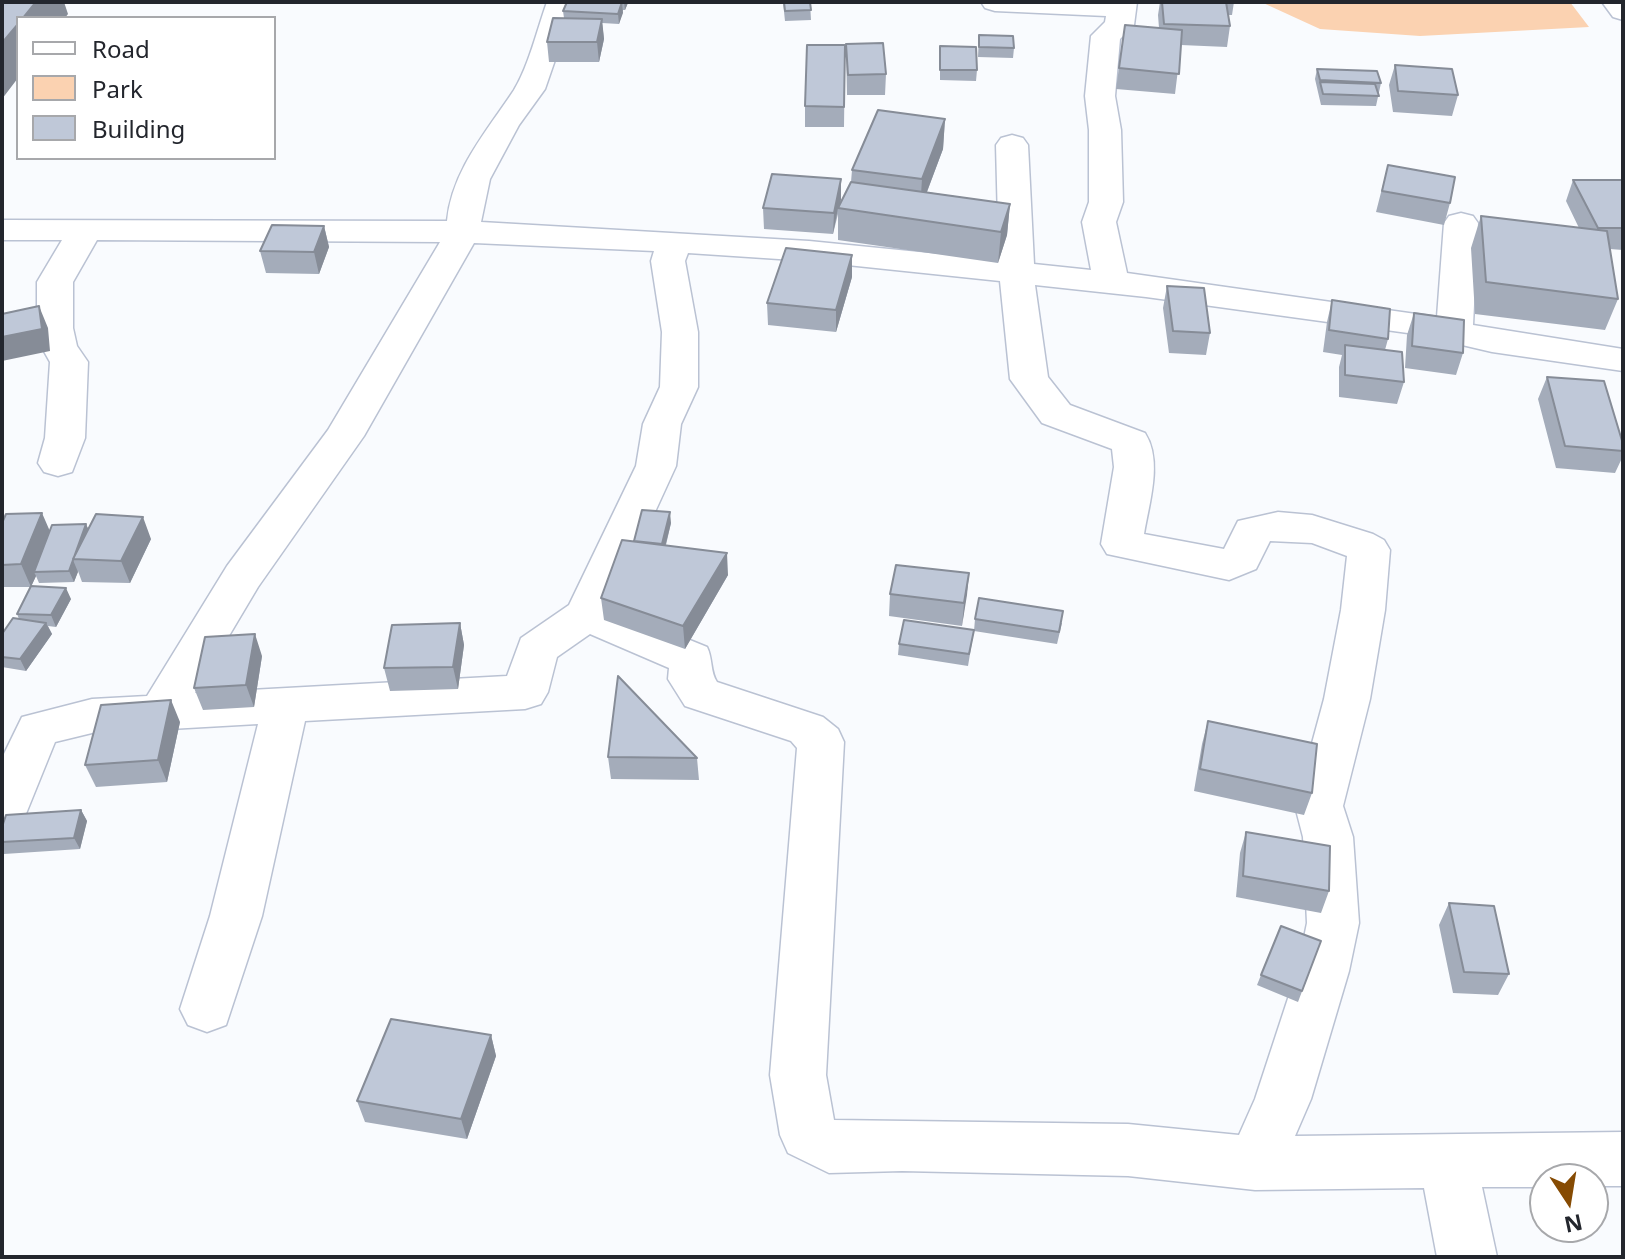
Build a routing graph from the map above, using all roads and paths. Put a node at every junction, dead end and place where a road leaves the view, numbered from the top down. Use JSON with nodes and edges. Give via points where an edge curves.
{"nodes":[{"id":1,"x":561,"y":2,"type":"edge"},
{"id":2,"x":995,"y":2,"type":"edge"},
{"id":3,"x":1616,"y":2,"type":"edge"},
{"id":4,"x":1122,"y":5,"type":"edge"},
{"id":5,"x":1623,"y":11,"type":"edge"},
{"id":6,"x":1012,"y":145,"type":"dead end"},
{"id":7,"x":1461,"y":223,"type":"dead end"},
{"id":8,"x":86,"y":229,"type":"junction"},
{"id":9,"x":2,"y":230,"type":"edge"},
{"id":10,"x":463,"y":232,"type":"junction"},
{"id":11,"x":674,"y":243,"type":"junction"},
{"id":12,"x":1017,"y":272,"type":"junction"},
{"id":13,"x":1111,"y":282,"type":"junction"},
{"id":14,"x":1454,"y":332,"type":"junction"},
{"id":15,"x":1623,"y":360,"type":"edge"},
{"id":16,"x":58,"y":463,"type":"dead end"},
{"id":17,"x":586,"y":615,"type":"junction"},
{"id":18,"x":286,"y":704,"type":"junction"},
{"id":19,"x":159,"y":715,"type":"junction"},
{"id":20,"x":2,"y":817,"type":"edge"},
{"id":21,"x":207,"y":1009,"type":"dead end"},
{"id":22,"x":1623,"y":1159,"type":"edge"},
{"id":23,"x":1448,"y":1161,"type":"junction"},
{"id":24,"x":1255,"y":1163,"type":"junction"},
{"id":25,"x":1467,"y":1257,"type":"edge"}],
"edges":[{"from":1,"to":10,"type":"street","via":[[530,89],[504,123],[474,179]]},
{"from":2,"to":4,"type":"street"},
{"from":3,"to":5,"type":"street"},
{"from":4,"to":13,"type":"street","via":[[1119,25],[1106,36],[1100,96],[1106,190],[1099,222]]},
{"from":6,"to":12,"type":"street"},
{"from":7,"to":14,"type":"street"},
{"from":8,"to":9,"type":"street"},
{"from":8,"to":10,"type":"street"},
{"from":8,"to":16,"type":"street","via":[[55,282],[55,328],[69,362],[65,438]]},
{"from":10,"to":11,"type":"street"},
{"from":10,"to":19,"type":"street","via":[[344,436],[242,577]]},
{"from":11,"to":12,"type":"street"},
{"from":11,"to":17,"type":"street","via":[[668,261],[680,332],[679,387],[662,424],[656,466]]},
{"from":12,"to":13,"type":"street"},
{"from":12,"to":24,"type":"street","via":[[1029,379],[1056,414],[1131,442],[1134,467],[1122,544],[1229,565],[1241,559],[1253,531],[1269,526],[1339,536],[1369,550],[1347,699],[1319,806],[1328,837],[1333,923],[1283,1099]]},
{"from":13,"to":14,"type":"street"},
{"from":14,"to":15,"type":"street"},
{"from":17,"to":18,"type":"street","via":[[537,649],[525,692]]},
{"from":17,"to":24,"type":"street","via":[[691,659],[691,679],[701,694],[807,729],[821,742],[798,1075],[808,1135],[829,1147],[1128,1150]]},
{"from":18,"to":19,"type":"street"},
{"from":18,"to":21,"type":"street","via":[[236,916]]},
{"from":19,"to":20,"type":"street","via":[[92,716],[38,729]]},
{"from":22,"to":23,"type":"street"},
{"from":23,"to":24,"type":"street"},
{"from":23,"to":25,"type":"street"}]}
